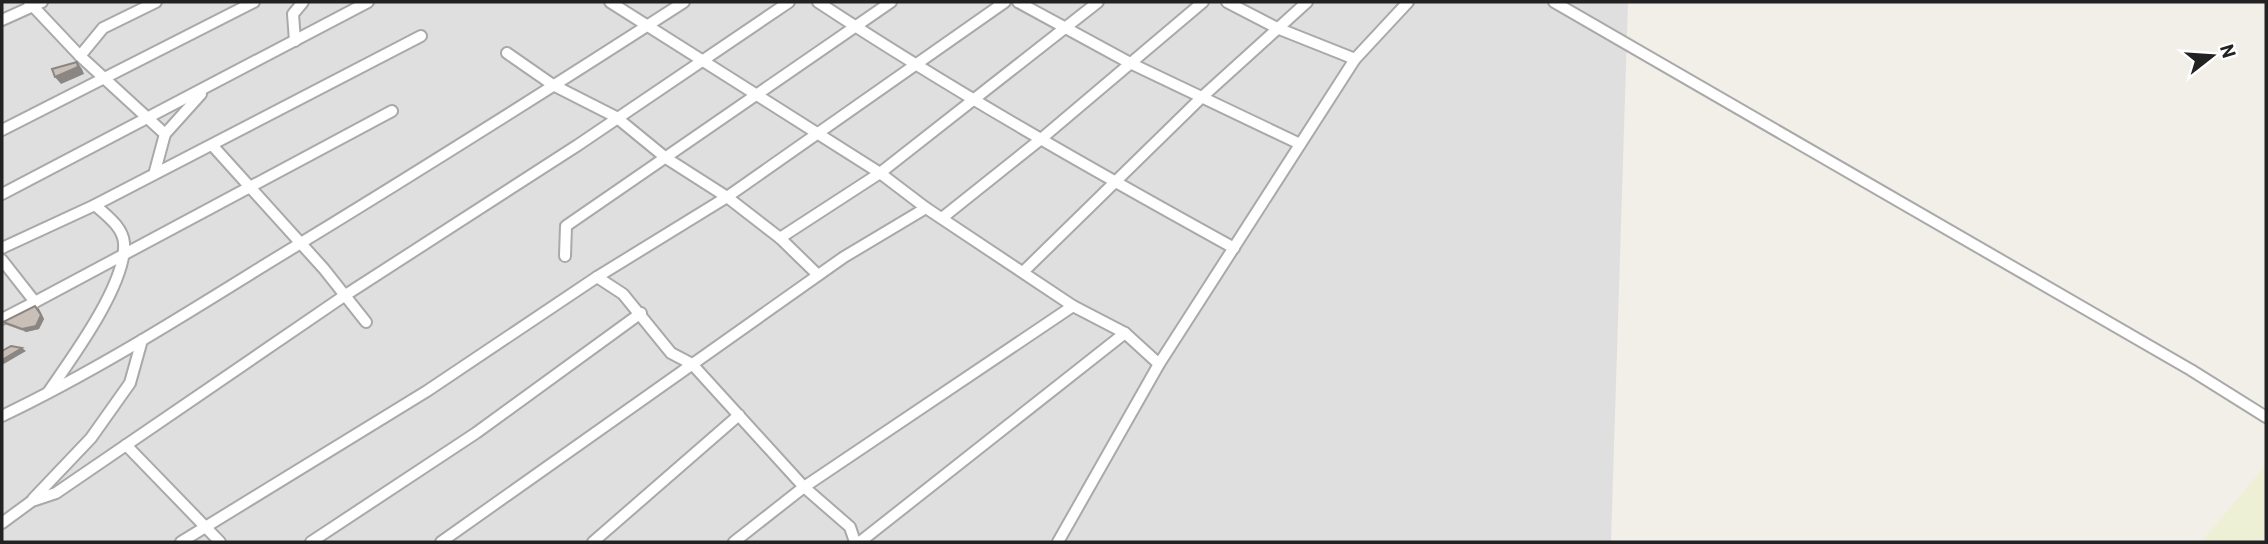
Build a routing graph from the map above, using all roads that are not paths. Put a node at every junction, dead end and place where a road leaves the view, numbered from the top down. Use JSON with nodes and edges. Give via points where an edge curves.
{"nodes":[{"id":1,"x":156,"y":2,"type":"edge"},
{"id":2,"x":254,"y":2,"type":"edge"},
{"id":3,"x":303,"y":2,"type":"edge"},
{"id":4,"x":368,"y":2,"type":"edge"},
{"id":5,"x":610,"y":2,"type":"edge"},
{"id":6,"x":684,"y":2,"type":"edge"},
{"id":7,"x":789,"y":2,"type":"edge"},
{"id":8,"x":818,"y":2,"type":"edge"},
{"id":9,"x":891,"y":2,"type":"edge"},
{"id":10,"x":1005,"y":2,"type":"edge"},
{"id":11,"x":1018,"y":2,"type":"edge"},
{"id":12,"x":1098,"y":2,"type":"edge"},
{"id":13,"x":1203,"y":2,"type":"edge"},
{"id":14,"x":1227,"y":2,"type":"edge"},
{"id":15,"x":1307,"y":2,"type":"edge"},
{"id":16,"x":1408,"y":2,"type":"edge"},
{"id":17,"x":1554,"y":2,"type":"edge"},
{"id":18,"x":35,"y":3,"type":"edge"},
{"id":19,"x":2,"y":20,"type":"edge"},
{"id":20,"x":647,"y":26,"type":"junction"},
{"id":21,"x":856,"y":26,"type":"junction"},
{"id":22,"x":1066,"y":26,"type":"junction"},
{"id":23,"x":1277,"y":28,"type":"junction"},
{"id":24,"x":421,"y":36,"type":"dead end"},
{"id":25,"x":295,"y":41,"type":"junction"},
{"id":26,"x":507,"y":53,"type":"dead end"},
{"id":27,"x":80,"y":56,"type":"junction"},
{"id":28,"x":1355,"y":59,"type":"junction"},
{"id":29,"x":700,"y":60,"type":"junction"},
{"id":30,"x":1130,"y":63,"type":"junction"},
{"id":31,"x":914,"y":65,"type":"junction"},
{"id":32,"x":105,"y":77,"type":"junction"},
{"id":33,"x":552,"y":85,"type":"junction"},
{"id":34,"x":207,"y":87,"type":"junction"},
{"id":35,"x":755,"y":95,"type":"junction"},
{"id":36,"x":1201,"y":98,"type":"junction"},
{"id":37,"x":973,"y":99,"type":"junction"},
{"id":38,"x":392,"y":111,"type":"dead end"},
{"id":39,"x":616,"y":117,"type":"junction"},
{"id":40,"x":149,"y":118,"type":"junction"},
{"id":41,"x":2,"y":130,"type":"edge"},
{"id":42,"x":165,"y":134,"type":"junction"},
{"id":43,"x":817,"y":135,"type":"junction"},
{"id":44,"x":1041,"y":139,"type":"junction"},
{"id":45,"x":1300,"y":144,"type":"junction"},
{"id":46,"x":212,"y":145,"type":"junction"},
{"id":47,"x":666,"y":158,"type":"junction"},
{"id":48,"x":155,"y":171,"type":"junction"},
{"id":49,"x":880,"y":173,"type":"junction"},
{"id":50,"x":1114,"y":182,"type":"junction"},
{"id":51,"x":250,"y":186,"type":"junction"},
{"id":52,"x":2,"y":194,"type":"edge"},
{"id":53,"x":727,"y":197,"type":"junction"},
{"id":54,"x":95,"y":205,"type":"junction"},
{"id":55,"x":926,"y":208,"type":"junction"},
{"id":56,"x":942,"y":218,"type":"junction"},
{"id":57,"x":780,"y":238,"type":"junction"},
{"id":58,"x":299,"y":242,"type":"junction"},
{"id":59,"x":1234,"y":247,"type":"junction"},
{"id":60,"x":2,"y":248,"type":"edge"},
{"id":61,"x":565,"y":256,"type":"dead end"},
{"id":62,"x":123,"y":257,"type":"junction"},
{"id":63,"x":2,"y":260,"type":"edge"},
{"id":64,"x":1023,"y":272,"type":"junction"},
{"id":65,"x":817,"y":275,"type":"junction"},
{"id":66,"x":597,"y":277,"type":"junction"},
{"id":67,"x":344,"y":296,"type":"junction"},
{"id":68,"x":35,"y":302,"type":"junction"},
{"id":69,"x":1073,"y":306,"type":"junction"},
{"id":70,"x":641,"y":313,"type":"junction"},
{"id":71,"x":2,"y":320,"type":"edge"},
{"id":72,"x":366,"y":322,"type":"dead end"},
{"id":73,"x":1125,"y":333,"type":"junction"},
{"id":74,"x":142,"y":340,"type":"junction"},
{"id":75,"x":692,"y":364,"type":"junction"},
{"id":76,"x":1159,"y":364,"type":"junction"},
{"id":77,"x":46,"y":394,"type":"junction"},
{"id":78,"x":739,"y":415,"type":"junction"},
{"id":79,"x":2,"y":416,"type":"edge"},
{"id":80,"x":2266,"y":417,"type":"edge"},
{"id":81,"x":126,"y":444,"type":"junction"},
{"id":82,"x":804,"y":487,"type":"junction"},
{"id":83,"x":32,"y":500,"type":"junction"},
{"id":84,"x":2,"y":523,"type":"edge"},
{"id":85,"x":205,"y":526,"type":"junction"},
{"id":86,"x":181,"y":542,"type":"edge"},
{"id":87,"x":220,"y":542,"type":"edge"},
{"id":88,"x":311,"y":542,"type":"edge"},
{"id":89,"x":441,"y":542,"type":"edge"},
{"id":90,"x":593,"y":542,"type":"edge"},
{"id":91,"x":734,"y":542,"type":"edge"},
{"id":92,"x":858,"y":542,"type":"edge"},
{"id":93,"x":1058,"y":542,"type":"edge"}],
"edges":[{"from":1,"to":27,"type":"street","via":[[103,28]]},
{"from":2,"to":32,"type":"street"},
{"from":3,"to":25,"type":"street","via":[[293,14]]},
{"from":4,"to":25,"type":"street"},
{"from":5,"to":20,"type":"street"},
{"from":6,"to":20,"type":"street"},
{"from":7,"to":29,"type":"street"},
{"from":8,"to":21,"type":"street"},
{"from":9,"to":21,"type":"street"},
{"from":10,"to":31,"type":"street"},
{"from":11,"to":22,"type":"street"},
{"from":12,"to":22,"type":"street"},
{"from":13,"to":30,"type":"street"},
{"from":14,"to":23,"type":"street"},
{"from":15,"to":23,"type":"street"},
{"from":16,"to":28,"type":"street"},
{"from":17,"to":80,"type":"street"},
{"from":18,"to":19,"type":"street"},
{"from":18,"to":27,"type":"street"},
{"from":20,"to":29,"type":"street"},
{"from":20,"to":33,"type":"street"},
{"from":21,"to":31,"type":"street"},
{"from":21,"to":35,"type":"street"},
{"from":22,"to":30,"type":"street"},
{"from":22,"to":37,"type":"street"},
{"from":23,"to":28,"type":"street"},
{"from":23,"to":36,"type":"street"},
{"from":24,"to":46,"type":"street"},
{"from":25,"to":34,"type":"street"},
{"from":26,"to":33,"type":"street"},
{"from":27,"to":32,"type":"street"},
{"from":28,"to":45,"type":"street"},
{"from":29,"to":35,"type":"street"},
{"from":29,"to":39,"type":"street"},
{"from":30,"to":36,"type":"street"},
{"from":30,"to":44,"type":"street"},
{"from":31,"to":37,"type":"street"},
{"from":31,"to":43,"type":"street"},
{"from":32,"to":40,"type":"street"},
{"from":32,"to":41,"type":"street"},
{"from":33,"to":39,"type":"street"},
{"from":33,"to":58,"type":"street","via":[[464,144]]},
{"from":34,"to":40,"type":"street"},
{"from":34,"to":42,"type":"street"},
{"from":35,"to":43,"type":"street"},
{"from":35,"to":47,"type":"street"},
{"from":36,"to":45,"type":"street"},
{"from":36,"to":50,"type":"street"},
{"from":37,"to":44,"type":"street"},
{"from":37,"to":49,"type":"street"},
{"from":38,"to":51,"type":"street"},
{"from":39,"to":47,"type":"street"},
{"from":39,"to":67,"type":"street"},
{"from":40,"to":42,"type":"street"},
{"from":40,"to":52,"type":"street"},
{"from":42,"to":48,"type":"street"},
{"from":43,"to":49,"type":"street"},
{"from":43,"to":53,"type":"street"},
{"from":44,"to":50,"type":"street"},
{"from":44,"to":56,"type":"street"},
{"from":45,"to":59,"type":"street"},
{"from":46,"to":48,"type":"street"},
{"from":46,"to":51,"type":"street"},
{"from":47,"to":53,"type":"street"},
{"from":47,"to":61,"type":"street","via":[[566,226]]},
{"from":48,"to":54,"type":"street"},
{"from":49,"to":55,"type":"street"},
{"from":49,"to":57,"type":"street"},
{"from":50,"to":59,"type":"street"},
{"from":50,"to":64,"type":"street"},
{"from":51,"to":58,"type":"street"},
{"from":51,"to":62,"type":"street"},
{"from":53,"to":57,"type":"street"},
{"from":53,"to":66,"type":"street"},
{"from":54,"to":60,"type":"street"},
{"from":54,"to":62,"type":"street","via":[[115,223],[124,240]]},
{"from":55,"to":56,"type":"street"},
{"from":55,"to":65,"type":"street"},
{"from":56,"to":64,"type":"street"},
{"from":57,"to":65,"type":"street"},
{"from":58,"to":67,"type":"street"},
{"from":58,"to":74,"type":"street"},
{"from":59,"to":76,"type":"street"},
{"from":62,"to":68,"type":"street"},
{"from":62,"to":77,"type":"street","via":[[78,353]]},
{"from":63,"to":68,"type":"street"},
{"from":64,"to":69,"type":"street"},
{"from":65,"to":75,"type":"street"},
{"from":66,"to":70,"type":"street"},
{"from":66,"to":85,"type":"street","via":[[427,391]]},
{"from":67,"to":72,"type":"street"},
{"from":67,"to":81,"type":"street"},
{"from":68,"to":71,"type":"street"},
{"from":69,"to":73,"type":"street"},
{"from":69,"to":82,"type":"street"},
{"from":70,"to":75,"type":"street","via":[[671,353]]},
{"from":70,"to":88,"type":"street","via":[[476,433]]},
{"from":73,"to":76,"type":"street"},
{"from":73,"to":92,"type":"street"},
{"from":74,"to":77,"type":"street"},
{"from":74,"to":83,"type":"street","via":[[130,383],[91,438]]},
{"from":75,"to":78,"type":"street"},
{"from":75,"to":89,"type":"street"},
{"from":76,"to":93,"type":"street"},
{"from":77,"to":79,"type":"street"},
{"from":78,"to":82,"type":"street"},
{"from":78,"to":90,"type":"street"},
{"from":81,"to":83,"type":"street","via":[[56,493]]},
{"from":81,"to":85,"type":"street"},
{"from":82,"to":91,"type":"street"},
{"from":82,"to":92,"type":"street","via":[[850,527]]},
{"from":83,"to":84,"type":"street"},
{"from":85,"to":86,"type":"street"},
{"from":85,"to":87,"type":"street"}]}
